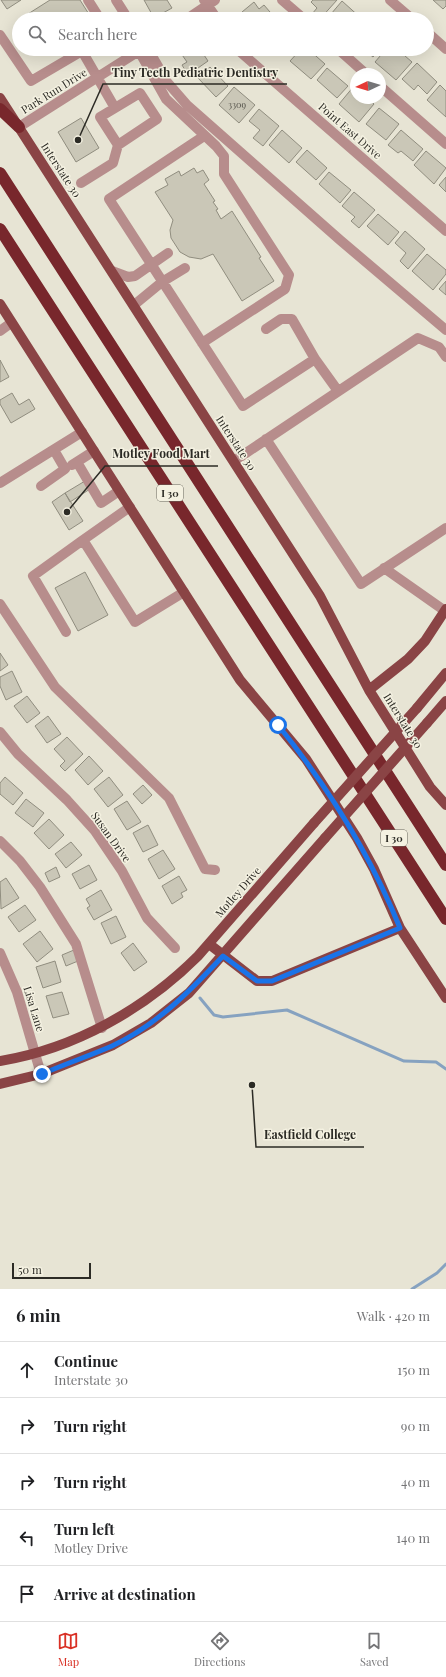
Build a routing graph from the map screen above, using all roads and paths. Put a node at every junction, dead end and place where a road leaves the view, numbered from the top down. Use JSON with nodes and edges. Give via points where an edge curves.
{"nodes":[{"id":1,"x":88,"y":0,"type":"edge"},
{"id":2,"x":116,"y":0,"type":"edge"},
{"id":3,"x":282,"y":0,"type":"edge"},
{"id":4,"x":390,"y":0,"type":"edge"},
{"id":5,"x":209,"y":2,"type":"edge"},
{"id":6,"x":96,"y":12,"type":"edge"},
{"id":7,"x":124,"y":12,"type":"edge"},
{"id":8,"x":195,"y":12,"type":"edge"},
{"id":9,"x":214,"y":12,"type":"edge"},
{"id":10,"x":296,"y":12,"type":"edge"},
{"id":11,"x":404,"y":12,"type":"edge"},
{"id":12,"x":0,"y":35,"type":"edge"},
{"id":13,"x":434,"y":38,"type":"edge"},
{"id":14,"x":446,"y":49,"type":"edge"},
{"id":15,"x":12,"y":53,"type":"edge"},
{"id":16,"x":14,"y":56,"type":"edge"},
{"id":17,"x":73,"y":56,"type":"edge"},
{"id":18,"x":86,"y":56,"type":"edge"},
{"id":19,"x":133,"y":56,"type":"edge"},
{"id":20,"x":146,"y":56,"type":"edge"},
{"id":21,"x":148,"y":56,"type":"edge"},
{"id":22,"x":246,"y":56,"type":"edge"},
{"id":23,"x":346,"y":56,"type":"edge"},
{"id":24,"x":359,"y":68,"type":"edge"},
{"id":25,"x":98,"y":78,"type":"junction"},
{"id":26,"x":386,"y":91,"type":"edge"},
{"id":27,"x":0,"y":98,"type":"edge"},
{"id":28,"x":115,"y":108,"type":"junction"},
{"id":29,"x":0,"y":109,"type":"edge"},
{"id":30,"x":20,"y":127,"type":"junction"},
{"id":31,"x":204,"y":136,"type":"junction"},
{"id":32,"x":446,"y":144,"type":"edge"},
{"id":33,"x":118,"y":146,"type":"junction"},
{"id":34,"x":0,"y":173,"type":"edge"},
{"id":35,"x":81,"y":183,"type":"dead end"},
{"id":36,"x":0,"y":229,"type":"edge"},
{"id":37,"x":446,"y":231,"type":"edge"},
{"id":38,"x":168,"y":253,"type":"dead end"},
{"id":39,"x":151,"y":264,"type":"junction"},
{"id":40,"x":185,"y":268,"type":"dead end"},
{"id":41,"x":112,"y":271,"type":"junction"},
{"id":42,"x":162,"y":282,"type":"junction"},
{"id":43,"x":0,"y":304,"type":"edge"},
{"id":44,"x":134,"y":305,"type":"junction"},
{"id":45,"x":11,"y":323,"type":"junction"},
{"id":46,"x":266,"y":329,"type":"dead end"},
{"id":47,"x":446,"y":330,"type":"edge"},
{"id":48,"x":0,"y":331,"type":"edge"},
{"id":49,"x":202,"y":344,"type":"junction"},
{"id":50,"x":446,"y":357,"type":"edge"},
{"id":51,"x":316,"y":359,"type":"junction"},
{"id":52,"x":338,"y":391,"type":"junction"},
{"id":53,"x":82,"y":432,"type":"junction"},
{"id":54,"x":266,"y":439,"type":"junction"},
{"id":55,"x":54,"y":450,"type":"junction"},
{"id":56,"x":94,"y":451,"type":"junction"},
{"id":57,"x":234,"y":461,"type":"junction"},
{"id":58,"x":76,"y":462,"type":"junction"},
{"id":59,"x":65,"y":469,"type":"junction"},
{"id":60,"x":0,"y":483,"type":"edge"},
{"id":61,"x":41,"y":486,"type":"dead end"},
{"id":62,"x":119,"y":491,"type":"junction"},
{"id":63,"x":130,"y":507,"type":"junction"},
{"id":64,"x":446,"y":528,"type":"edge"},
{"id":65,"x":83,"y":540,"type":"junction"},
{"id":66,"x":384,"y":568,"type":"junction"},
{"id":67,"x":184,"y":592,"type":"junction"},
{"id":68,"x":0,"y":604,"type":"edge"},
{"id":69,"x":445,"y":610,"type":"edge"},
{"id":70,"x":66,"y":632,"type":"dead end"},
{"id":71,"x":446,"y":673,"type":"edge"},
{"id":72,"x":369,"y":690,"type":"junction"},
{"id":73,"x":446,"y":701,"type":"edge"},
{"id":74,"x":0,"y":732,"type":"edge"},
{"id":75,"x":445,"y":803,"type":"edge"},
{"id":76,"x":0,"y":841,"type":"edge"},
{"id":77,"x":446,"y":865,"type":"edge"},
{"id":78,"x":215,"y":870,"type":"dead end"},
{"id":79,"x":446,"y":919,"type":"edge"},
{"id":80,"x":400,"y":928,"type":"junction"},
{"id":81,"x":209,"y":944,"type":"junction"},
{"id":82,"x":174,"y":948,"type":"dead end"},
{"id":83,"x":0,"y":953,"type":"edge"},
{"id":84,"x":223,"y":956,"type":"junction"},
{"id":85,"x":446,"y":998,"type":"edge"},
{"id":86,"x":102,"y":1028,"type":"junction"},
{"id":87,"x":35,"y":1053,"type":"junction"},
{"id":88,"x":0,"y":1061,"type":"edge"},
{"id":89,"x":42,"y":1074,"type":"junction"},
{"id":90,"x":0,"y":1084,"type":"edge"}],
"edges":[{"from":1,"to":6,"type":"street"},
{"from":2,"to":7,"type":"street"},
{"from":3,"to":10,"type":"street"},
{"from":4,"to":11,"type":"street"},
{"from":5,"to":8,"type":"street"},
{"from":5,"to":9,"type":"street"},
{"from":12,"to":15,"type":"street"},
{"from":13,"to":14,"type":"street"},
{"from":16,"to":17,"type":"street","via":[[31,81]]},
{"from":18,"to":25,"type":"street"},
{"from":19,"to":25,"type":"street","name":"Park Run Drive"},
{"from":20,"to":31,"type":"street","via":[[166,99]]},
{"from":21,"to":47,"type":"street","via":[[187,105]]},
{"from":22,"to":37,"type":"street","name":"Point East Drive"},
{"from":23,"to":24,"type":"street"},
{"from":25,"to":28,"type":"street"},
{"from":25,"to":30,"type":"street","name":"Park Run Drive"},
{"from":26,"to":32,"type":"street"},
{"from":27,"to":30,"type":"main road","name":"Interstate 30"},
{"from":28,"to":33,"type":"street","via":[[100,118]]},
{"from":28,"to":33,"type":"street","via":[[140,92],[157,119]]},
{"from":29,"to":30,"type":"highway"},
{"from":30,"to":41,"type":"main road","name":"Interstate 30"},
{"from":31,"to":39,"type":"street","via":[[109,198]]},
{"from":31,"to":49,"type":"street","via":[[224,156],[224,174],[289,275],[285,289]]},
{"from":33,"to":35,"type":"street","via":[[113,163]]},
{"from":34,"to":77,"type":"highway","number":"I 30"},
{"from":36,"to":79,"type":"highway","number":"I 30"},
{"from":38,"to":39,"type":"street"},
{"from":39,"to":41,"type":"street","via":[[128,278]]},
{"from":39,"to":42,"type":"street"},
{"from":40,"to":42,"type":"street"},
{"from":41,"to":44,"type":"main road","name":"Interstate 30"},
{"from":42,"to":44,"type":"street"},
{"from":42,"to":49,"type":"street"},
{"from":43,"to":45,"type":"main road"},
{"from":44,"to":57,"type":"main road","name":"Interstate 30"},
{"from":45,"to":48,"type":"street"},
{"from":45,"to":53,"type":"main road"},
{"from":46,"to":51,"type":"street","via":[[281,319],[292,319]]},
{"from":49,"to":51,"type":"street","via":[[243,406]]},
{"from":50,"to":52,"type":"street","via":[[439,347],[418,338]]},
{"from":51,"to":52,"type":"street"},
{"from":52,"to":54,"type":"street"},
{"from":53,"to":55,"type":"street"},
{"from":53,"to":56,"type":"main road"},
{"from":54,"to":57,"type":"street"},
{"from":54,"to":66,"type":"street","via":[[361,584]]},
{"from":55,"to":59,"type":"street"},
{"from":55,"to":60,"type":"street"},
{"from":56,"to":58,"type":"street"},
{"from":56,"to":62,"type":"main road"},
{"from":57,"to":72,"type":"main road","name":"Interstate 30","via":[[320,596]]},
{"from":58,"to":59,"type":"street"},
{"from":58,"to":62,"type":"street","via":[[101,503]]},
{"from":59,"to":61,"type":"street"},
{"from":62,"to":63,"type":"main road"},
{"from":63,"to":65,"type":"street"},
{"from":63,"to":67,"type":"main road"},
{"from":64,"to":66,"type":"street"},
{"from":65,"to":67,"type":"street","via":[[135,622]]},
{"from":65,"to":70,"type":"street","via":[[33,576]]},
{"from":66,"to":69,"type":"street"},
{"from":67,"to":80,"type":"main road","via":[[240,680],[306,759],[357,838]]},
{"from":68,"to":78,"type":"street","via":[[54,687],[170,798],[205,869]]},
{"from":69,"to":72,"type":"main road","via":[[426,641]]},
{"from":71,"to":81,"type":"main road","name":"Motley Drive","bridge":true},
{"from":72,"to":75,"type":"main road","name":"Interstate 30","via":[[430,787]]},
{"from":73,"to":84,"type":"main road","bridge":true},
{"from":74,"to":82,"type":"street","name":"Susan Drive","via":[[18,754],[67,800],[95,831],[122,871],[147,918]]},
{"from":76,"to":86,"type":"street","via":[[40,887],[76,944]]},
{"from":80,"to":84,"type":"main road","via":[[272,981],[257,981]]},
{"from":80,"to":85,"type":"main road"},
{"from":81,"to":84,"type":"main road"},
{"from":81,"to":86,"type":"main road","name":"Motley Drive","via":[[179,975],[142,1003]]},
{"from":83,"to":87,"type":"street","name":"Lisa Lane","via":[[17,992]]},
{"from":84,"to":89,"type":"main road","via":[[189,993],[151,1023],[113,1045]]},
{"from":86,"to":87,"type":"main road","name":"Motley Drive"},
{"from":87,"to":88,"type":"main road","name":"Motley Drive"},
{"from":87,"to":89,"type":"street","name":"Lisa Lane"},
{"from":89,"to":90,"type":"main road"}]}
